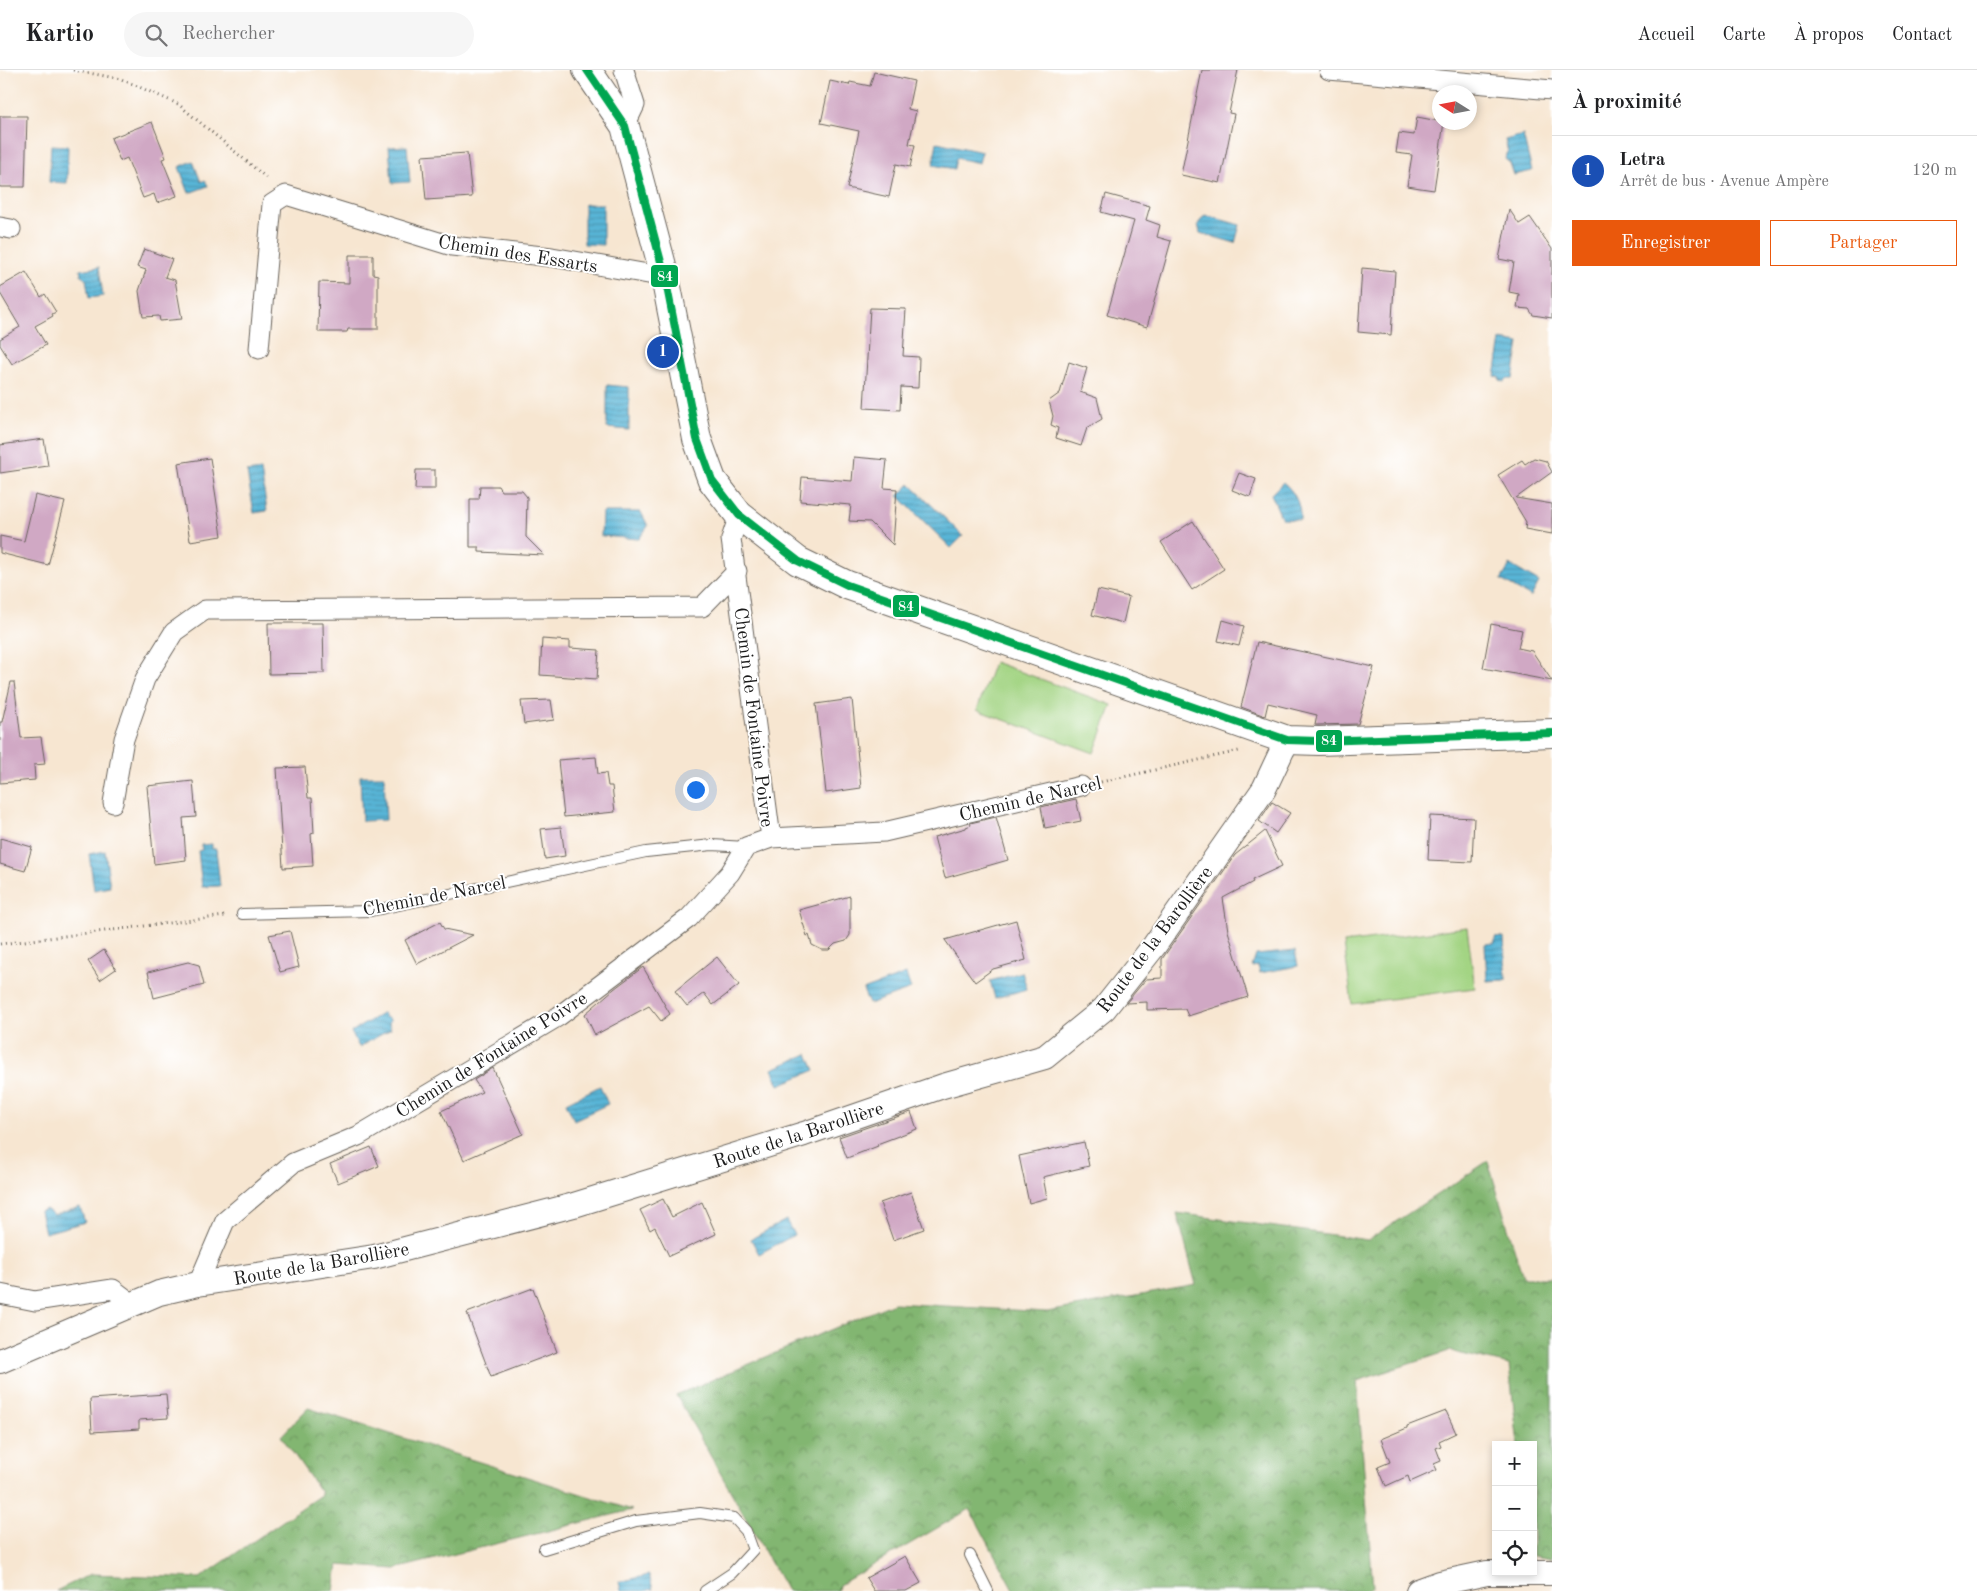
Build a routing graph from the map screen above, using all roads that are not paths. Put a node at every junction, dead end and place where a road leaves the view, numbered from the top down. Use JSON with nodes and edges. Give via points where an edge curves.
{"nodes":[{"id":1,"x":587,"y":70,"type":"edge"},
{"id":2,"x":624,"y":70,"type":"edge"},
{"id":3,"x":1329,"y":70,"type":"edge"},
{"id":4,"x":1552,"y":90,"type":"edge"},
{"id":5,"x":625,"y":126,"type":"junction"},
{"id":6,"x":665,"y":277,"type":"junction"},
{"id":7,"x":259,"y":349,"type":"dead end"},
{"id":8,"x":739,"y":515,"type":"junction"},
{"id":9,"x":737,"y":571,"type":"junction"},
{"id":10,"x":1552,"y":733,"type":"edge"},
{"id":11,"x":1287,"y":740,"type":"junction"},
{"id":12,"x":1081,"y":786,"type":"road end"},
{"id":13,"x":113,"y":803,"type":"dead end"},
{"id":14,"x":771,"y":838,"type":"junction"},
{"id":15,"x":746,"y":847,"type":"junction"},
{"id":16,"x":242,"y":914,"type":"road end"},
{"id":17,"x":198,"y":1284,"type":"junction"},
{"id":18,"x":0,"y":1294,"type":"edge"},
{"id":19,"x":134,"y":1305,"type":"junction"},
{"id":20,"x":0,"y":1361,"type":"edge"},
{"id":21,"x":544,"y":1549,"type":"dead end"},
{"id":22,"x":970,"y":1555,"type":"dead end"},
{"id":23,"x":1552,"y":1573,"type":"edge"},
{"id":24,"x":705,"y":1591,"type":"edge"},
{"id":25,"x":988,"y":1591,"type":"edge"},
{"id":26,"x":1418,"y":1591,"type":"edge"}],
"edges":[{"from":1,"to":5,"type":"main road"},
{"from":2,"to":5,"type":"street","via":[[635,105]]},
{"from":3,"to":4,"type":"street"},
{"from":5,"to":6,"type":"main road"},
{"from":6,"to":7,"type":"street","name":"Chemin des Essarts","via":[[552,257],[452,246],[286,195],[272,204]]},
{"from":6,"to":8,"type":"main road","via":[[697,439],[712,480]]},
{"from":8,"to":9,"type":"street","name":"Chemin de Fontaine Poivre","via":[[732,539]]},
{"from":8,"to":11,"type":"main road","via":[[798,561],[847,584]]},
{"from":9,"to":13,"type":"street","via":[[702,607],[205,610],[174,632],[145,679],[124,739]]},
{"from":9,"to":14,"type":"street","name":"Chemin de Fontaine Poivre"},
{"from":10,"to":11,"type":"main road"},
{"from":11,"to":17,"type":"street","name":"Route de la Barollière","via":[[1264,789],[1154,946],[1104,1009],[1044,1057],[943,1086],[804,1134],[574,1206],[374,1258]]},
{"from":12,"to":14,"type":"street","name":"Chemin de Narcel","via":[[884,832]]},
{"from":14,"to":15,"type":"street","name":"Chemin de Fontaine Poivre"},
{"from":15,"to":16,"type":"lane","name":"Chemin de Narcel","via":[[712,845],[646,852],[371,910]]},
{"from":15,"to":17,"type":"street","name":"Chemin de Fontaine Poivre","via":[[730,873],[689,918],[559,1016],[358,1136],[292,1163],[225,1221]]},
{"from":17,"to":19,"type":"street","name":"Route de la Barollière","via":[[159,1294]]},
{"from":18,"to":19,"type":"street","via":[[35,1301],[113,1289]]},
{"from":19,"to":20,"type":"street","name":"Route de la Barollière"},
{"from":21,"to":24,"type":"lane","via":[[636,1521],[700,1513],[734,1518],[746,1530],[753,1550],[732,1573]]},
{"from":22,"to":25,"type":"lane"},
{"from":23,"to":26,"type":"street","via":[[1487,1573]]}]}
